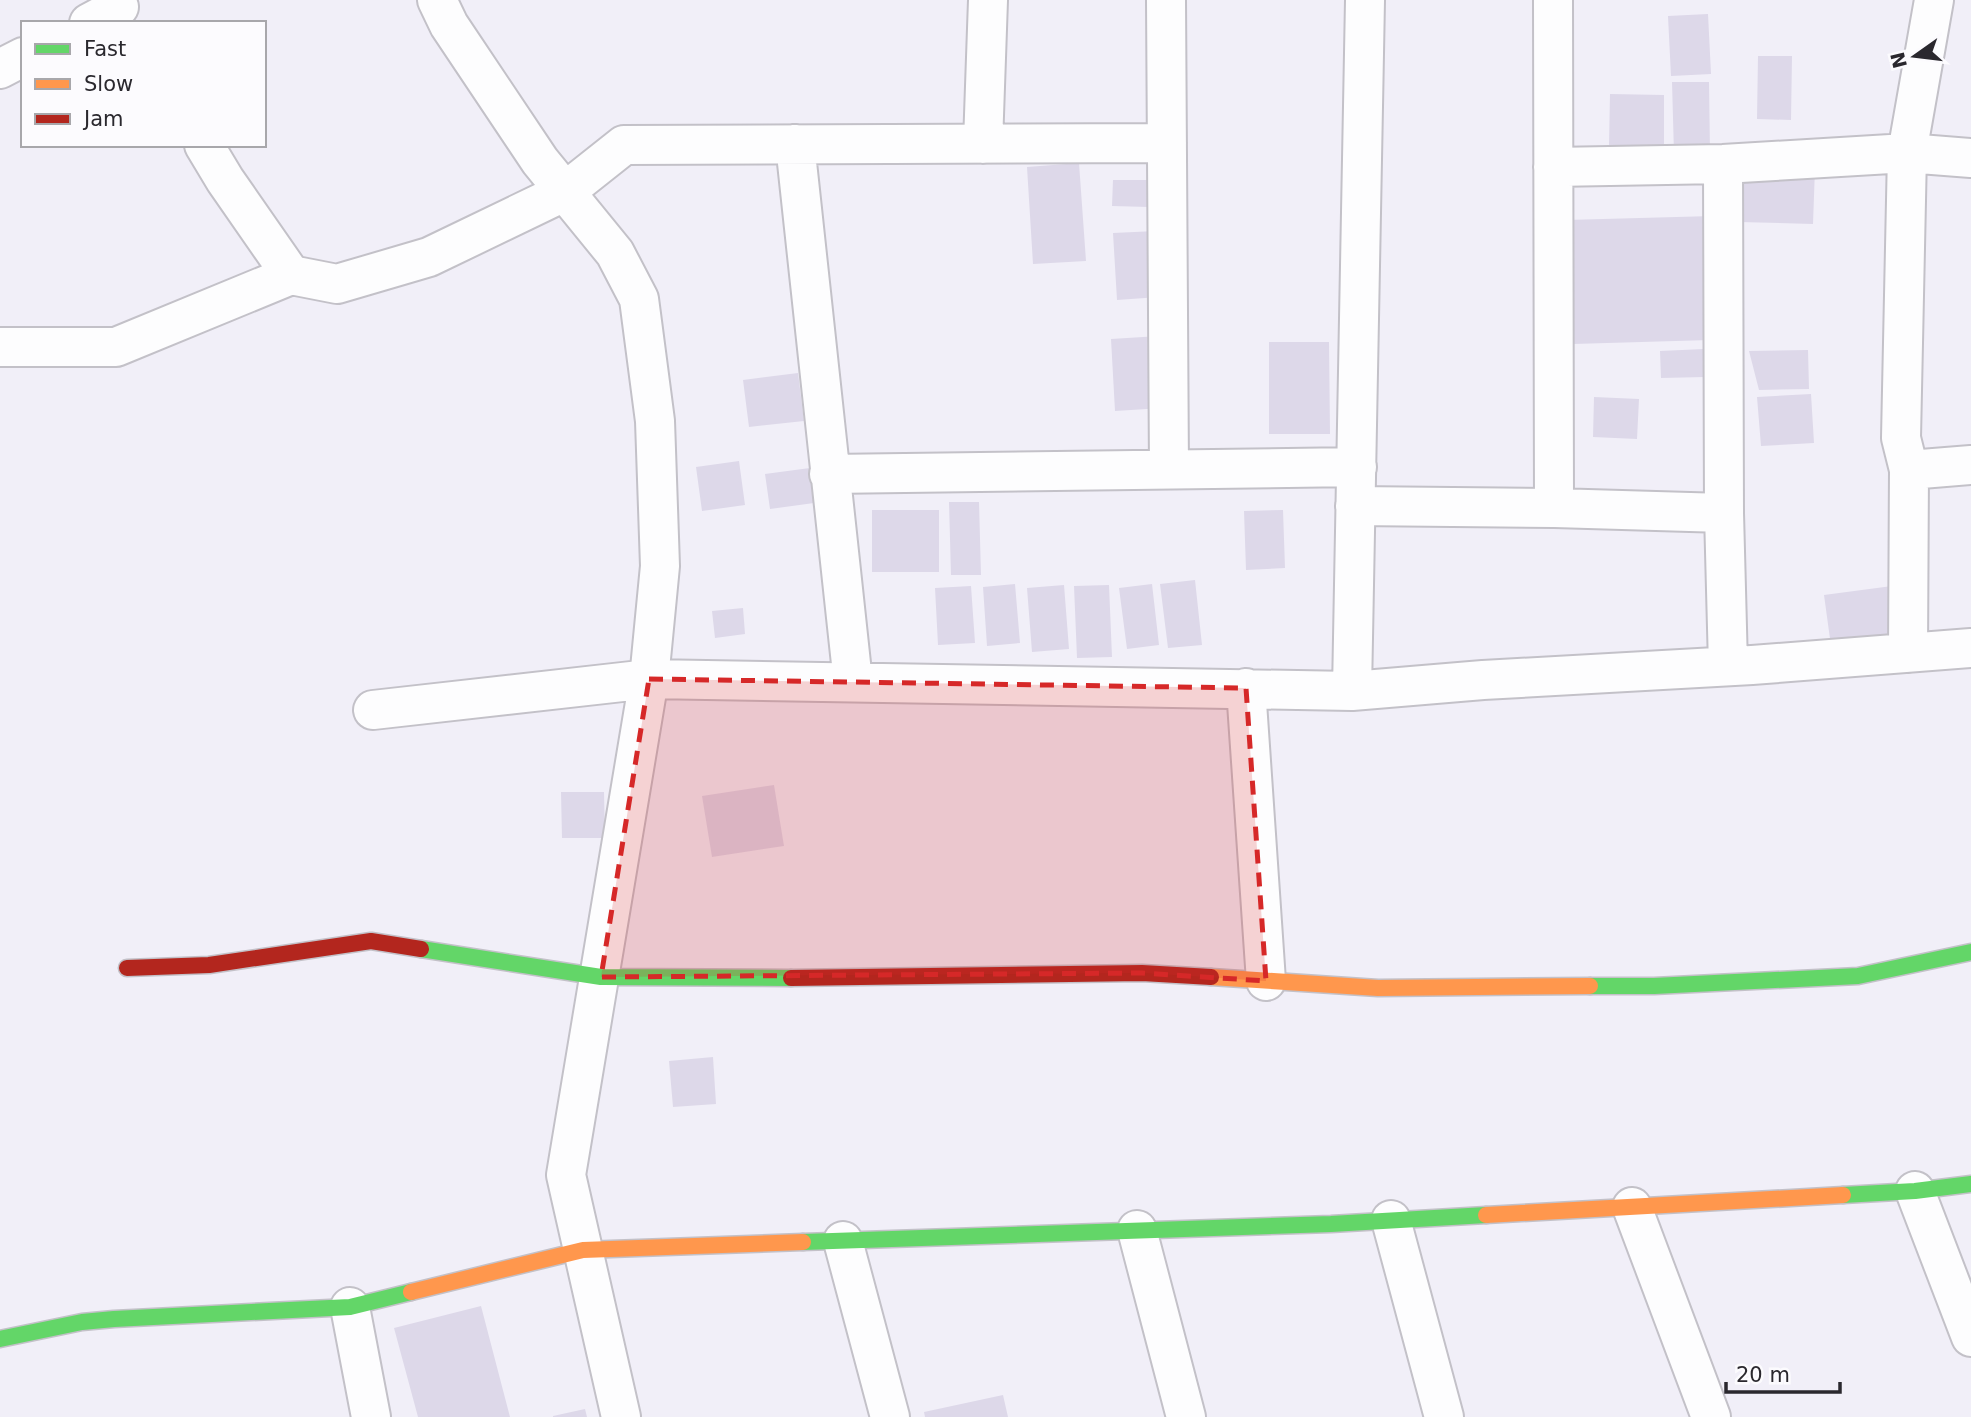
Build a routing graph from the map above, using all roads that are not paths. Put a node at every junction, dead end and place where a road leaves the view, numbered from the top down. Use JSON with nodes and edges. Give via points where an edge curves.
{"nodes":[{"id":1,"x":437,"y":0,"type":"edge"},
{"id":2,"x":988,"y":0,"type":"edge"},
{"id":3,"x":1166,"y":0,"type":"edge"},
{"id":4,"x":1365,"y":0,"type":"edge"},
{"id":5,"x":1553,"y":0,"type":"edge"},
{"id":6,"x":1924,"y":1,"type":"edge"},
{"id":7,"x":21,"y":58,"type":"edge"},
{"id":8,"x":0,"y":69,"type":"edge"},
{"id":9,"x":1167,"y":143,"type":"junction"},
{"id":10,"x":795,"y":144,"type":"junction"},
{"id":11,"x":983,"y":144,"type":"junction"},
{"id":12,"x":205,"y":147,"type":"edge"},
{"id":13,"x":1907,"y":153,"type":"junction"},
{"id":14,"x":1971,"y":158,"type":"edge"},
{"id":15,"x":1723,"y":164,"type":"junction"},
{"id":16,"x":1553,"y":167,"type":"junction"},
{"id":17,"x":566,"y":191,"type":"junction"},
{"id":18,"x":291,"y":275,"type":"junction"},
{"id":19,"x":0,"y":347,"type":"edge"},
{"id":20,"x":1971,"y":465,"type":"edge"},
{"id":21,"x":1357,"y":467,"type":"junction"},
{"id":22,"x":1169,"y":470,"type":"junction"},
{"id":23,"x":1909,"y":470,"type":"junction"},
{"id":24,"x":829,"y":474,"type":"junction"},
{"id":25,"x":1355,"y":506,"type":"junction"},
{"id":26,"x":1553,"y":508,"type":"junction"},
{"id":27,"x":1724,"y":513,"type":"junction"},
{"id":28,"x":1971,"y":648,"type":"edge"},
{"id":29,"x":1908,"y":653,"type":"junction"},
{"id":30,"x":1728,"y":666,"type":"junction"},
{"id":31,"x":649,"y":679,"type":"junction"},
{"id":32,"x":853,"y":682,"type":"junction"},
{"id":33,"x":1245,"y":688,"type":"junction"},
{"id":34,"x":1352,"y":691,"type":"junction"},
{"id":35,"x":373,"y":710,"type":"dead end"},
{"id":36,"x":1971,"y":952,"type":"edge"},
{"id":37,"x":127,"y":968,"type":"dead end"},
{"id":38,"x":601,"y":977,"type":"junction"},
{"id":39,"x":1266,"y":981,"type":"junction"},
{"id":40,"x":1971,"y":1184,"type":"edge"},
{"id":41,"x":1915,"y":1191,"type":"junction"},
{"id":42,"x":1632,"y":1207,"type":"junction"},
{"id":43,"x":1391,"y":1220,"type":"junction"},
{"id":44,"x":1137,"y":1230,"type":"junction"},
{"id":45,"x":843,"y":1241,"type":"junction"},
{"id":46,"x":583,"y":1250,"type":"junction"},
{"id":47,"x":350,"y":1307,"type":"junction"},
{"id":48,"x":1971,"y":1337,"type":"edge"},
{"id":49,"x":0,"y":1339,"type":"edge"},
{"id":50,"x":372,"y":1417,"type":"edge"},
{"id":51,"x":621,"y":1417,"type":"edge"},
{"id":52,"x":890,"y":1417,"type":"edge"},
{"id":53,"x":1186,"y":1417,"type":"edge"},
{"id":54,"x":1444,"y":1417,"type":"edge"},
{"id":55,"x":1711,"y":1417,"type":"edge"}],
"edges":[{"from":1,"to":17,"type":"street","via":[[540,160]]},
{"from":2,"to":11,"type":"street"},
{"from":3,"to":9,"type":"street"},
{"from":4,"to":21,"type":"street"},
{"from":5,"to":16,"type":"street"},
{"from":6,"to":13,"type":"street"},
{"from":7,"to":8,"type":"street"},
{"from":9,"to":11,"type":"street"},
{"from":9,"to":22,"type":"street"},
{"from":10,"to":11,"type":"street"},
{"from":10,"to":17,"type":"street","via":[[624,145]]},
{"from":10,"to":24,"type":"street"},
{"from":12,"to":18,"type":"street"},
{"from":13,"to":14,"type":"street"},
{"from":13,"to":15,"type":"street"},
{"from":13,"to":23,"type":"street","via":[[1901,438]]},
{"from":15,"to":16,"type":"street"},
{"from":15,"to":27,"type":"street"},
{"from":16,"to":26,"type":"street"},
{"from":17,"to":18,"type":"street","via":[[429,257],[337,284]]},
{"from":17,"to":31,"type":"street","via":[[615,253],[639,299],[655,421],[660,566]]},
{"from":18,"to":19,"type":"street","via":[[116,347]]},
{"from":20,"to":23,"type":"street"},
{"from":21,"to":22,"type":"street"},
{"from":21,"to":25,"type":"street"},
{"from":22,"to":24,"type":"street"},
{"from":23,"to":29,"type":"street"},
{"from":24,"to":32,"type":"street"},
{"from":25,"to":26,"type":"street"},
{"from":25,"to":34,"type":"street"},
{"from":26,"to":27,"type":"street"},
{"from":27,"to":30,"type":"street"},
{"from":28,"to":29,"type":"street"},
{"from":29,"to":30,"type":"street"},
{"from":30,"to":34,"type":"street"},
{"from":31,"to":32,"type":"street"},
{"from":31,"to":35,"type":"street"},
{"from":31,"to":38,"type":"street"},
{"from":32,"to":33,"type":"street"},
{"from":33,"to":34,"type":"street"},
{"from":33,"to":39,"type":"street"},
{"from":36,"to":39,"type":"street","via":[[1857,976],[1654,986],[1378,988]]},
{"from":37,"to":38,"type":"street","via":[[209,965],[371,941]]},
{"from":38,"to":39,"type":"street","via":[[1142,973]]},
{"from":38,"to":46,"type":"street","via":[[566,1175]]},
{"from":40,"to":41,"type":"street"},
{"from":41,"to":42,"type":"street"},
{"from":41,"to":48,"type":"street"},
{"from":42,"to":43,"type":"street"},
{"from":42,"to":55,"type":"street"},
{"from":43,"to":44,"type":"street"},
{"from":43,"to":54,"type":"street"},
{"from":44,"to":45,"type":"street"},
{"from":44,"to":53,"type":"street"},
{"from":45,"to":46,"type":"street"},
{"from":45,"to":52,"type":"street"},
{"from":46,"to":47,"type":"street"},
{"from":46,"to":51,"type":"street"},
{"from":47,"to":49,"type":"street","via":[[103,1320]]},
{"from":47,"to":50,"type":"street"}]}
